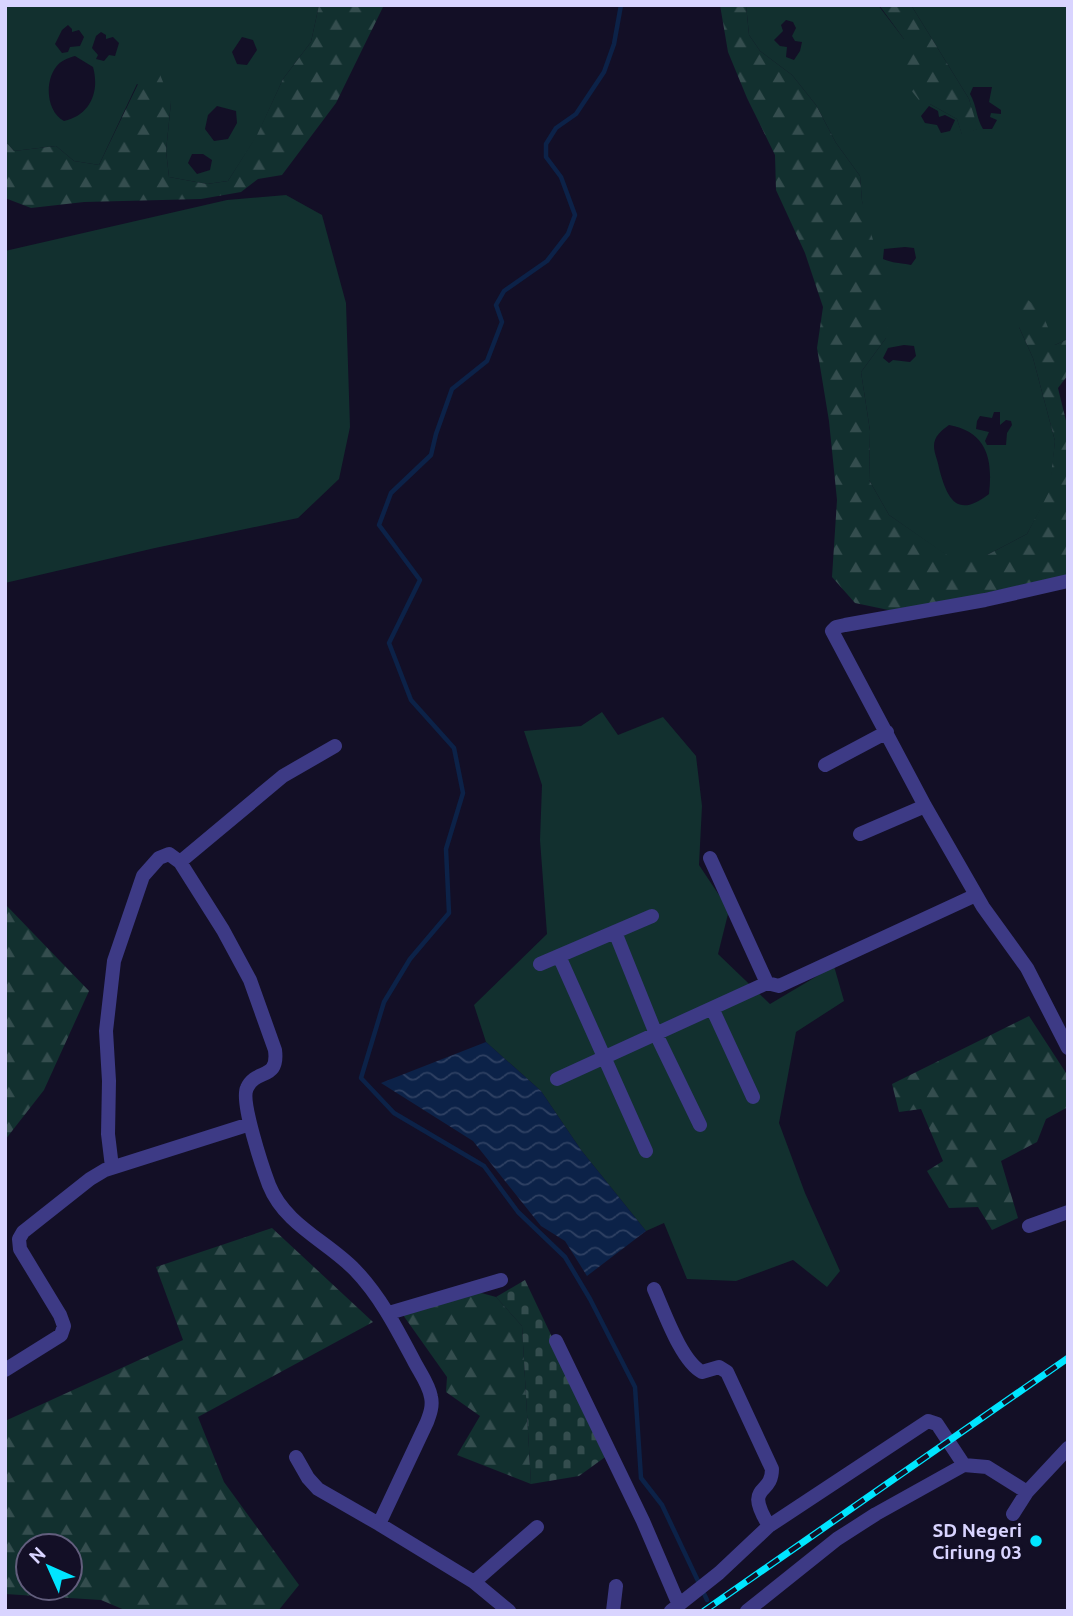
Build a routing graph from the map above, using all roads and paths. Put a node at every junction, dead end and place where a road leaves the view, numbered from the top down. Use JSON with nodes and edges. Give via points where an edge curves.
{"nodes":[{"id":1,"x":1068,"y":581,"type":"edge"},
{"id":2,"x":887,"y":732,"type":"junction"},
{"id":3,"x":335,"y":747,"type":"dead end"},
{"id":4,"x":825,"y":765,"type":"dead end"},
{"id":5,"x":925,"y":806,"type":"junction"},
{"id":6,"x":860,"y":834,"type":"dead end"},
{"id":7,"x":710,"y":858,"type":"dead end"},
{"id":8,"x":180,"y":862,"type":"junction"},
{"id":9,"x":976,"y":894,"type":"junction"},
{"id":10,"x":652,"y":916,"type":"dead end"},
{"id":11,"x":615,"y":932,"type":"junction"},
{"id":12,"x":559,"y":956,"type":"junction"},
{"id":13,"x":540,"y":964,"type":"dead end"},
{"id":14,"x":767,"y":983,"type":"junction"},
{"id":15,"x":712,"y":1008,"type":"junction"},
{"id":16,"x":656,"y":1034,"type":"junction"},
{"id":17,"x":1068,"y":1048,"type":"edge"},
{"id":18,"x":604,"y":1057,"type":"junction"},
{"id":19,"x":557,"y":1079,"type":"dead end"},
{"id":20,"x":753,"y":1097,"type":"dead end"},
{"id":21,"x":250,"y":1124,"type":"junction"},
{"id":22,"x":700,"y":1125,"type":"dead end"},
{"id":23,"x":646,"y":1151,"type":"dead end"},
{"id":24,"x":113,"y":1167,"type":"junction"},
{"id":25,"x":1068,"y":1212,"type":"edge"},
{"id":26,"x":1029,"y":1226,"type":"dead end"},
{"id":27,"x":501,"y":1280,"type":"dead end"},
{"id":28,"x":654,"y":1289,"type":"dead end"},
{"id":29,"x":389,"y":1313,"type":"junction"},
{"id":30,"x":556,"y":1340,"type":"dead end"},
{"id":31,"x":5,"y":1370,"type":"edge"},
{"id":32,"x":1068,"y":1448,"type":"edge"},
{"id":33,"x":296,"y":1457,"type":"dead end"},
{"id":34,"x":964,"y":1465,"type":"junction"},
{"id":35,"x":1027,"y":1492,"type":"junction"},
{"id":36,"x":1013,"y":1514,"type":"dead end"},
{"id":37,"x":379,"y":1524,"type":"junction"},
{"id":38,"x":769,"y":1525,"type":"junction"},
{"id":39,"x":537,"y":1527,"type":"dead end"},
{"id":40,"x":474,"y":1582,"type":"junction"},
{"id":41,"x":616,"y":1586,"type":"dead end"},
{"id":42,"x":675,"y":1608,"type":"edge"},
{"id":43,"x":509,"y":1611,"type":"edge"},
{"id":44,"x":612,"y":1611,"type":"edge"},
{"id":45,"x":747,"y":1611,"type":"edge"}],
"edges":[{"from":1,"to":2,"type":"street","via":[[833,628]]},
{"from":2,"to":4,"type":"street"},
{"from":2,"to":5,"type":"street"},
{"from":3,"to":8,"type":"street","via":[[283,776]]},
{"from":5,"to":6,"type":"street"},
{"from":5,"to":9,"type":"street"},
{"from":7,"to":14,"type":"street"},
{"from":8,"to":21,"type":"street","via":[[250,979],[275,1050],[273,1069],[251,1082],[245,1092]]},
{"from":8,"to":24,"type":"street","via":[[169,855],[159,858],[143,876],[114,961],[106,1031]]},
{"from":9,"to":14,"type":"street","via":[[779,986]]},
{"from":9,"to":17,"type":"street","via":[[1027,968]]},
{"from":10,"to":11,"type":"street"},
{"from":11,"to":12,"type":"street"},
{"from":11,"to":16,"type":"street"},
{"from":12,"to":13,"type":"street"},
{"from":12,"to":18,"type":"street"},
{"from":14,"to":15,"type":"street"},
{"from":15,"to":16,"type":"street"},
{"from":15,"to":20,"type":"street"},
{"from":16,"to":18,"type":"street"},
{"from":16,"to":22,"type":"street"},
{"from":18,"to":19,"type":"street"},
{"from":18,"to":23,"type":"street"},
{"from":21,"to":24,"type":"street"},
{"from":21,"to":29,"type":"street","via":[[270,1187],[286,1212],[355,1271]]},
{"from":24,"to":31,"type":"street","via":[[65,1198],[19,1239],[20,1249],[60,1315],[64,1330]]},
{"from":25,"to":26,"type":"street"},
{"from":27,"to":29,"type":"street"},
{"from":28,"to":38,"type":"street","via":[[695,1368],[702,1372],[719,1367],[727,1372],[772,1469],[771,1479],[757,1498]]},
{"from":29,"to":37,"type":"street","via":[[432,1400],[427,1422]]},
{"from":30,"to":42,"type":"street","via":[[648,1531]]},
{"from":32,"to":35,"type":"street"},
{"from":33,"to":37,"type":"street","via":[[318,1489]]},
{"from":34,"to":35,"type":"street","via":[[987,1468]]},
{"from":34,"to":38,"type":"street","via":[[937,1424],[928,1421]]},
{"from":34,"to":45,"type":"street","via":[[836,1539]]},
{"from":35,"to":36,"type":"street"},
{"from":37,"to":40,"type":"street"},
{"from":38,"to":42,"type":"street"},
{"from":39,"to":40,"type":"street"},
{"from":40,"to":43,"type":"street"},
{"from":41,"to":44,"type":"street"}]}
